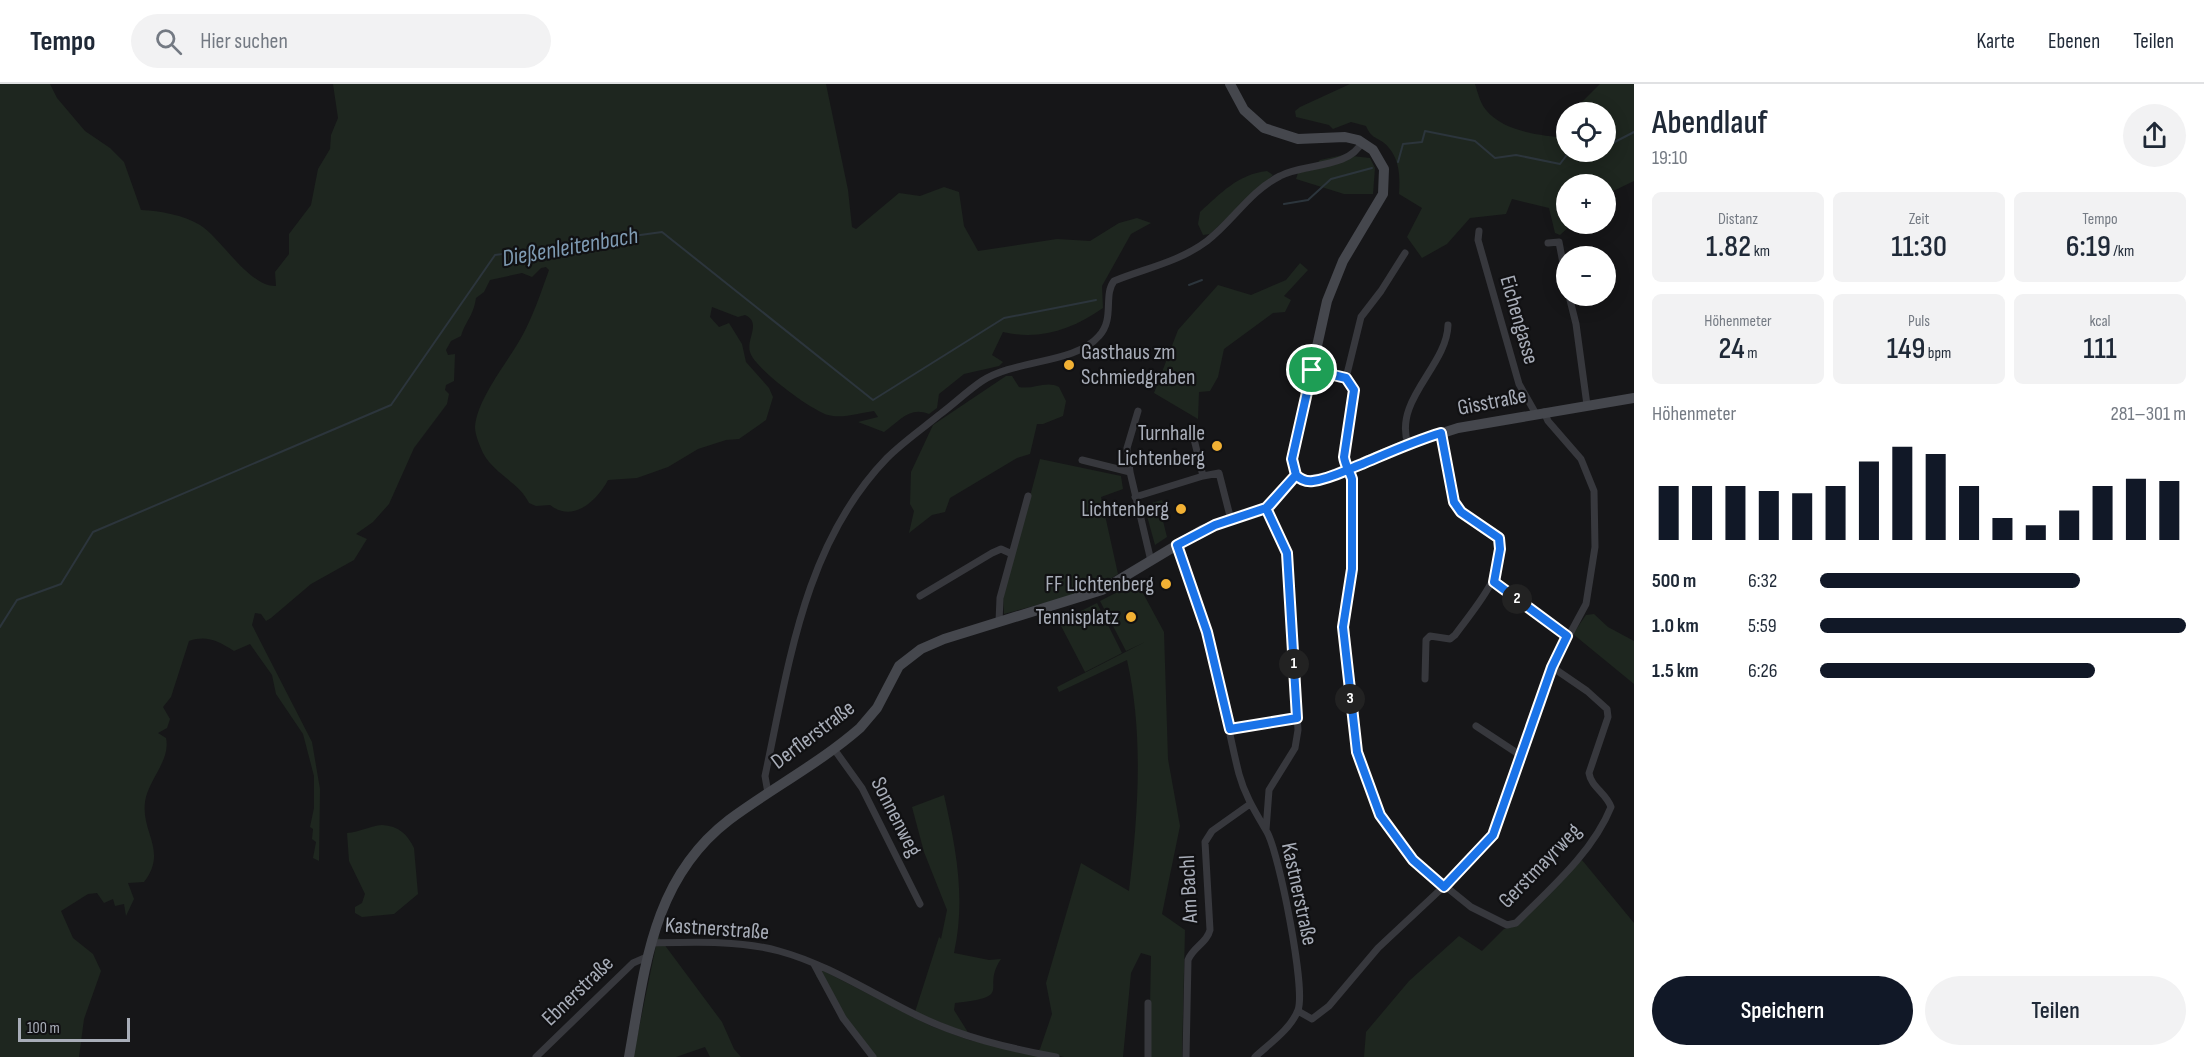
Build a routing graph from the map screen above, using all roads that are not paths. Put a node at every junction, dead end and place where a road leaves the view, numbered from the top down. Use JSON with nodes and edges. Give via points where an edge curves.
{"nodes":[{"id":1,"x":1230,"y":84,"type":"edge"},
{"id":2,"x":1362,"y":142,"type":"junction"},
{"id":3,"x":1479,"y":231,"type":"dead end"},
{"id":4,"x":1548,"y":243,"type":"dead end"},
{"id":5,"x":1560,"y":246,"type":"edge"},
{"id":6,"x":1405,"y":253,"type":"dead end"},
{"id":7,"x":1572,"y":306,"type":"edge"},
{"id":8,"x":1448,"y":325,"type":"dead end"},
{"id":9,"x":1312,"y":370,"type":"junction"},
{"id":10,"x":1346,"y":378,"type":"junction"},
{"id":11,"x":1634,"y":398,"type":"edge"},
{"id":12,"x":1587,"y":405,"type":"junction"},
{"id":13,"x":1138,"y":411,"type":"dead end"},
{"id":14,"x":1540,"y":413,"type":"junction"},
{"id":15,"x":1441,"y":433,"type":"junction"},
{"id":16,"x":1194,"y":435,"type":"dead end"},
{"id":17,"x":1408,"y":444,"type":"junction"},
{"id":18,"x":1082,"y":460,"type":"dead end"},
{"id":19,"x":1348,"y":470,"type":"junction"},
{"id":20,"x":1130,"y":472,"type":"junction"},
{"id":21,"x":1296,"y":475,"type":"junction"},
{"id":22,"x":1203,"y":476,"type":"junction"},
{"id":23,"x":1028,"y":496,"type":"dead end"},
{"id":24,"x":1135,"y":497,"type":"junction"},
{"id":25,"x":1266,"y":508,"type":"junction"},
{"id":26,"x":1231,"y":520,"type":"junction"},
{"id":27,"x":1177,"y":545,"type":"junction"},
{"id":28,"x":1011,"y":554,"type":"junction"},
{"id":29,"x":1151,"y":561,"type":"junction"},
{"id":30,"x":1494,"y":582,"type":"junction"},
{"id":31,"x":920,"y":596,"type":"dead end"},
{"id":32,"x":999,"y":622,"type":"junction"},
{"id":33,"x":1567,"y":636,"type":"junction"},
{"id":34,"x":1552,"y":667,"type":"junction"},
{"id":35,"x":1425,"y":679,"type":"dead end"},
{"id":36,"x":1297,"y":718,"type":"junction"},
{"id":37,"x":1476,"y":726,"type":"dead end"},
{"id":38,"x":1230,"y":729,"type":"junction"},
{"id":39,"x":834,"y":749,"type":"junction"},
{"id":40,"x":1520,"y":755,"type":"junction"},
{"id":41,"x":768,"y":793,"type":"junction"},
{"id":42,"x":1250,"y":804,"type":"junction"},
{"id":43,"x":1266,"y":830,"type":"junction"},
{"id":44,"x":1444,"y":887,"type":"junction"},
{"id":45,"x":920,"y":904,"type":"dead end"},
{"id":46,"x":651,"y":943,"type":"junction"},
{"id":47,"x":649,"y":956,"type":"junction"},
{"id":48,"x":814,"y":964,"type":"junction"},
{"id":49,"x":1148,"y":1003,"type":"dead end"},
{"id":50,"x":1298,"y":1011,"type":"junction"},
{"id":51,"x":536,"y":1057,"type":"edge"},
{"id":52,"x":629,"y":1057,"type":"edge"},
{"id":53,"x":873,"y":1057,"type":"edge"},
{"id":54,"x":1056,"y":1057,"type":"edge"},
{"id":55,"x":1148,"y":1057,"type":"edge"},
{"id":56,"x":1186,"y":1057,"type":"edge"},
{"id":57,"x":1255,"y":1057,"type":"edge"}],
"edges":[{"from":1,"to":2,"type":"street","via":[[1248,115],[1277,134],[1298,139],[1345,137]]},
{"from":2,"to":9,"type":"street","via":[[1380,158],[1384,188],[1335,277]]},
{"from":2,"to":41,"type":"street","via":[[1350,156],[1275,178],[1209,240],[1186,255],[1114,281],[1107,323],[1096,339],[1069,354],[1018,364],[991,375],[895,450],[871,476],[850,505],[805,599],[765,776]]},
{"from":3,"to":14,"type":"street","name":"Eichengasse","via":[[1478,240],[1519,384]]},
{"from":4,"to":5,"type":"street","via":[[1559,242]]},
{"from":6,"to":10,"type":"street","via":[[1361,317]]},
{"from":7,"to":12,"type":"street"},
{"from":8,"to":17,"type":"street","via":[[1438,354],[1409,410]]},
{"from":9,"to":10,"type":"street"},
{"from":9,"to":21,"type":"street","via":[[1292,459]]},
{"from":10,"to":19,"type":"street","via":[[1355,393],[1344,457]]},
{"from":11,"to":12,"type":"street","name":"Gisstraße"},
{"from":12,"to":14,"type":"street","name":"Gisstraße"},
{"from":13,"to":20,"type":"street","via":[[1127,448]]},
{"from":14,"to":15,"type":"street","name":"Gisstraße"},
{"from":14,"to":33,"type":"street","name":"Eichengasse","via":[[1581,459],[1594,499],[1595,547],[1588,598]]},
{"from":15,"to":17,"type":"street","name":"Gisstraße"},
{"from":15,"to":30,"type":"street","via":[[1454,502],[1461,512],[1499,538]]},
{"from":16,"to":22,"type":"street"},
{"from":17,"to":19,"type":"street","name":"Gisstraße"},
{"from":18,"to":20,"type":"street"},
{"from":19,"to":21,"type":"street","name":"Gisstraße","via":[[1311,482]]},
{"from":19,"to":44,"type":"street","via":[[1352,486],[1352,569],[1343,627],[1357,752],[1380,815],[1413,860]]},
{"from":20,"to":24,"type":"street"},
{"from":21,"to":25,"type":"street","name":"Derflerstraße"},
{"from":22,"to":24,"type":"street"},
{"from":22,"to":26,"type":"street","via":[[1220,473]]},
{"from":23,"to":28,"type":"street"},
{"from":24,"to":29,"type":"street"},
{"from":25,"to":26,"type":"street","name":"Derflerstraße"},
{"from":25,"to":36,"type":"street","via":[[1287,553]]},
{"from":26,"to":27,"type":"street","name":"Derflerstraße","via":[[1202,530]]},
{"from":27,"to":29,"type":"street","name":"Derflerstraße"},
{"from":27,"to":38,"type":"street","name":"Kastnerstraße","via":[[1207,632]]},
{"from":28,"to":31,"type":"street","via":[[1001,549],[992,553]]},
{"from":28,"to":32,"type":"street","via":[[1000,598]]},
{"from":29,"to":32,"type":"street","name":"Derflerstraße","via":[[1096,592]]},
{"from":30,"to":33,"type":"street"},
{"from":30,"to":35,"type":"street","via":[[1452,638],[1427,638]]},
{"from":32,"to":39,"type":"street","name":"Derflerstraße","via":[[936,641],[912,655],[899,666],[866,723]]},
{"from":33,"to":34,"type":"street","name":"Eichengasse"},
{"from":34,"to":40,"type":"street","name":"Eichengasse"},
{"from":34,"to":44,"type":"street","name":"Gerstmayrweg","via":[[1608,709],[1589,773],[1590,781],[1608,799],[1611,807],[1607,816],[1579,857],[1516,922],[1507,925],[1495,920]]},
{"from":36,"to":38,"type":"street"},
{"from":36,"to":43,"type":"street","via":[[1295,748],[1269,790]]},
{"from":37,"to":40,"type":"street"},
{"from":38,"to":42,"type":"street","name":"Kastnerstraße"},
{"from":39,"to":41,"type":"street","name":"Derflerstraße"},
{"from":39,"to":45,"type":"street","name":"Sonnenweg","via":[[858,780]]},
{"from":40,"to":44,"type":"street","name":"Eichengasse","via":[[1493,835]]},
{"from":41,"to":46,"type":"street","name":"Derflerstraße","via":[[718,830],[694,854],[667,895]]},
{"from":42,"to":43,"type":"street","name":"Kastnerstraße"},
{"from":42,"to":56,"type":"street","name":"Am Bachl","via":[[1212,831],[1205,842],[1210,930],[1188,960]]},
{"from":43,"to":50,"type":"street","name":"Kastnerstraße","via":[[1286,900],[1299,988]]},
{"from":44,"to":50,"type":"street","via":[[1378,948],[1324,1011],[1312,1019]]},
{"from":46,"to":47,"type":"street","name":"Derflerstraße"},
{"from":46,"to":48,"type":"street","name":"Kastnerstraße","via":[[745,945]]},
{"from":47,"to":51,"type":"street","name":"Ebnerstraße","via":[[633,963]]},
{"from":47,"to":52,"type":"street","name":"Derflerstraße"},
{"from":48,"to":53,"type":"street","via":[[843,1018]]},
{"from":48,"to":54,"type":"street","name":"Kastnerstraße","via":[[974,1039]]},
{"from":49,"to":55,"type":"street"},
{"from":50,"to":57,"type":"street"}]}
